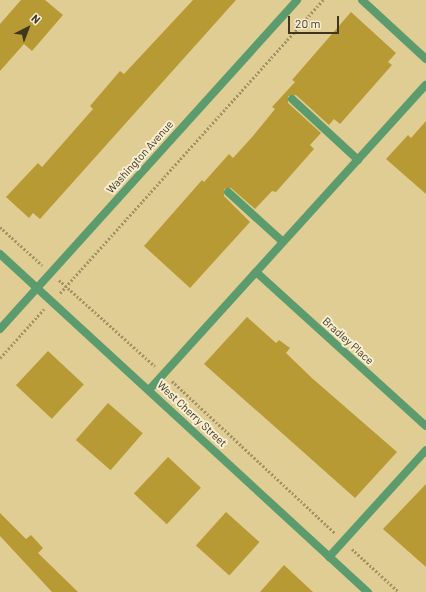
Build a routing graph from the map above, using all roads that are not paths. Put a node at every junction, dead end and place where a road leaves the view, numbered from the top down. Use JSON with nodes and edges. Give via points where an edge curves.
{"nodes":[{"id":1,"x":362,"y":0,"type":"edge"},
{"id":2,"x":294,"y":1,"type":"edge"},
{"id":3,"x":426,"y":59,"type":"edge"},
{"id":4,"x":426,"y":85,"type":"edge"},
{"id":5,"x":292,"y":99,"type":"dead end"},
{"id":6,"x":358,"y":160,"type":"junction"},
{"id":7,"x":228,"y":192,"type":"dead end"},
{"id":8,"x":282,"y":242,"type":"junction"},
{"id":9,"x":0,"y":254,"type":"edge"},
{"id":10,"x":256,"y":272,"type":"junction"},
{"id":11,"x":38,"y":287,"type":"junction"},
{"id":12,"x":0,"y":328,"type":"edge"},
{"id":13,"x":149,"y":390,"type":"junction"},
{"id":14,"x":426,"y":426,"type":"edge"},
{"id":15,"x":426,"y":450,"type":"edge"},
{"id":16,"x":329,"y":557,"type":"junction"},
{"id":17,"x":368,"y":592,"type":"edge"}],
"edges":[{"from":1,"to":3,"type":"street"},
{"from":2,"to":11,"type":"street","name":"Washington Avenue"},
{"from":4,"to":6,"type":"street"},
{"from":5,"to":6,"type":"street"},
{"from":6,"to":8,"type":"street"},
{"from":7,"to":8,"type":"street"},
{"from":8,"to":10,"type":"street"},
{"from":9,"to":11,"type":"street","name":"West Cherry Street"},
{"from":10,"to":13,"type":"street"},
{"from":10,"to":14,"type":"street","name":"Bradley Place"},
{"from":11,"to":12,"type":"street","name":"Washington Avenue"},
{"from":11,"to":13,"type":"street","name":"West Cherry Street"},
{"from":13,"to":16,"type":"street","name":"West Cherry Street"},
{"from":15,"to":16,"type":"street"},
{"from":16,"to":17,"type":"street","name":"West Cherry Street"}]}
